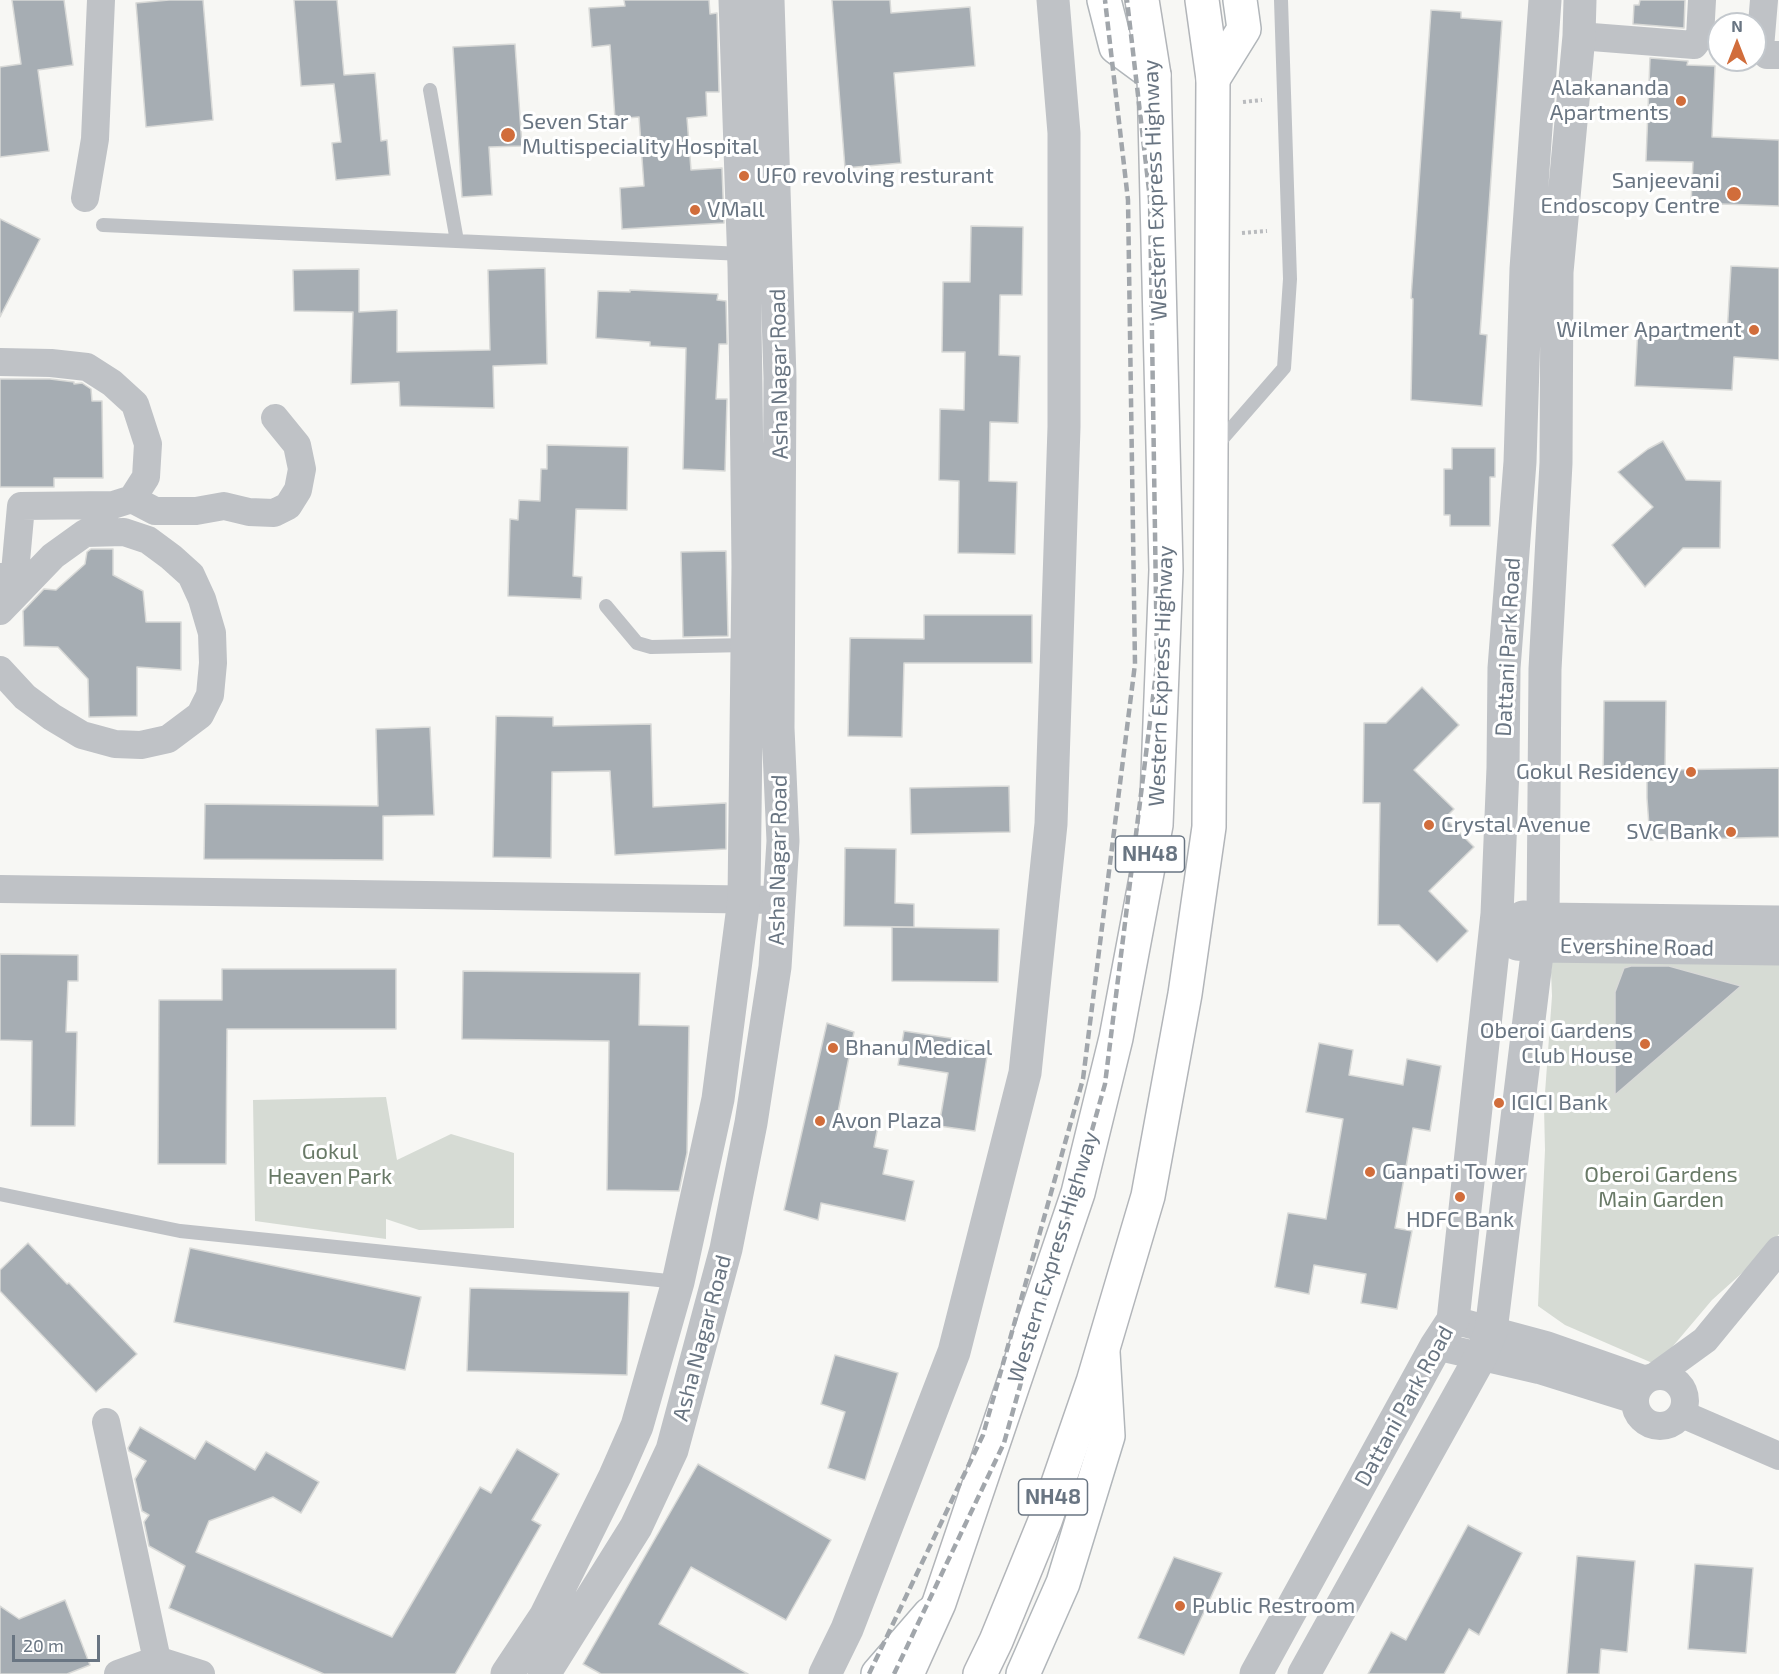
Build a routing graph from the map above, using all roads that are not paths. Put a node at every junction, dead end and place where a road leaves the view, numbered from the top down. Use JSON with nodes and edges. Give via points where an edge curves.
{"nodes":[{"id":1,"x":101,"y":0,"type":"edge"},
{"id":2,"x":735,"y":0,"type":"edge"},
{"id":3,"x":768,"y":0,"type":"edge"},
{"id":4,"x":1053,"y":0,"type":"edge"},
{"id":5,"x":1104,"y":0,"type":"edge"},
{"id":6,"x":1143,"y":0,"type":"edge"},
{"id":7,"x":1202,"y":0,"type":"edge"},
{"id":8,"x":1240,"y":0,"type":"edge"},
{"id":9,"x":1281,"y":0,"type":"edge"},
{"id":10,"x":1545,"y":0,"type":"edge"},
{"id":11,"x":1580,"y":0,"type":"edge"},
{"id":12,"x":1702,"y":0,"type":"edge"},
{"id":13,"x":1764,"y":0,"type":"edge"},
{"id":14,"x":1579,"y":36,"type":"junction"},
{"id":15,"x":1779,"y":55,"type":"edge"},
{"id":16,"x":1154,"y":75,"type":"junction"},
{"id":17,"x":430,"y":90,"type":"dead end"},
{"id":18,"x":1223,"y":91,"type":"junction"},
{"id":19,"x":85,"y":198,"type":"dead end"},
{"id":20,"x":102,"y":225,"type":"dead end"},
{"id":21,"x":457,"y":241,"type":"junction"},
{"id":22,"x":743,"y":254,"type":"junction"},
{"id":23,"x":1541,"y":271,"type":"junction"},
{"id":24,"x":0,"y":362,"type":"edge"},
{"id":25,"x":275,"y":418,"type":"dead end"},
{"id":26,"x":1211,"y":451,"type":"junction"},
{"id":27,"x":1520,"y":462,"type":"junction"},
{"id":28,"x":1556,"y":463,"type":"junction"},
{"id":29,"x":132,"y":499,"type":"junction"},
{"id":30,"x":0,"y":577,"type":"edge"},
{"id":31,"x":606,"y":606,"type":"dead end"},
{"id":32,"x":0,"y":611,"type":"edge"},
{"id":33,"x":747,"y":645,"type":"junction"},
{"id":34,"x":1503,"y":668,"type":"junction"},
{"id":35,"x":1545,"y":669,"type":"junction"},
{"id":36,"x":0,"y":670,"type":"edge"},
{"id":37,"x":0,"y":889,"type":"edge"},
{"id":38,"x":744,"y":899,"type":"junction"},
{"id":39,"x":780,"y":900,"type":"junction"},
{"id":40,"x":1779,"y":922,"type":"edge"},
{"id":41,"x":1496,"y":928,"type":"junction"},
{"id":42,"x":1541,"y":932,"type":"junction"},
{"id":43,"x":1779,"y":949,"type":"edge"},
{"id":44,"x":0,"y":1194,"type":"edge"},
{"id":45,"x":1779,"y":1250,"type":"edge"},
{"id":46,"x":678,"y":1282,"type":"junction"},
{"id":47,"x":1444,"y":1333,"type":"junction"},
{"id":48,"x":1486,"y":1343,"type":"junction"},
{"id":49,"x":1103,"y":1350,"type":"junction"},
{"id":50,"x":1645,"y":1386,"type":"junction"},
{"id":51,"x":1682,"y":1414,"type":"junction"},
{"id":52,"x":106,"y":1422,"type":"dead end"},
{"id":53,"x":1779,"y":1456,"type":"edge"},
{"id":54,"x":1358,"y":1488,"type":"junction"},
{"id":55,"x":1398,"y":1505,"type":"junction"},
{"id":56,"x":939,"y":1603,"type":"junction"},
{"id":57,"x":1290,"y":1610,"type":"junction"},
{"id":58,"x":1328,"y":1630,"type":"junction"},
{"id":59,"x":157,"y":1660,"type":"junction"},
{"id":60,"x":118,"y":1674,"type":"edge"},
{"id":61,"x":201,"y":1674,"type":"edge"},
{"id":62,"x":507,"y":1674,"type":"edge"},
{"id":63,"x":544,"y":1674,"type":"edge"},
{"id":64,"x":825,"y":1674,"type":"edge"},
{"id":65,"x":878,"y":1674,"type":"edge"},
{"id":66,"x":907,"y":1674,"type":"edge"},
{"id":67,"x":980,"y":1674,"type":"edge"},
{"id":68,"x":1023,"y":1674,"type":"edge"},
{"id":69,"x":1256,"y":1674,"type":"edge"},
{"id":70,"x":1304,"y":1674,"type":"edge"}],
"edges":[{"from":1,"to":19,"type":"street","via":[[94,139]]},
{"from":2,"to":22,"type":"street","name":"Asha Nagar Road"},
{"from":3,"to":39,"type":"street","name":"Asha Nagar Road","via":[[780,378]]},
{"from":4,"to":64,"type":"street","via":[[1064,133],[1064,427],[1051,824],[1025,1073],[954,1352],[847,1629]]},
{"from":5,"to":16,"type":"main road","via":[[1116,47]]},
{"from":6,"to":16,"type":"main road","name":"Western Express Highway","number":"NH48"},
{"from":7,"to":18,"type":"main road","name":"Western Express Highway","number":"NH48"},
{"from":8,"to":18,"type":"main road","via":[[1244,29]]},
{"from":9,"to":26,"type":"lane","via":[[1290,279],[1284,368]]},
{"from":10,"to":23,"type":"street","name":"Dattani Park Road"},
{"from":11,"to":14,"type":"street","name":"Dattani Park Road"},
{"from":12,"to":14,"type":"street","via":[[1700,37],[1694,45]]},
{"from":13,"to":15,"type":"street","via":[[1760,48],[1767,55]]},
{"from":14,"to":23,"type":"street","name":"Dattani Park Road"},
{"from":16,"to":56,"type":"main road","name":"Western Express Highway","number":"NH48","via":[[1166,570],[1156,825],[1116,1038],[1078,1193]]},
{"from":17,"to":21,"type":"lane"},
{"from":18,"to":26,"type":"main road","name":"Western Express Highway","number":"NH48"},
{"from":20,"to":21,"type":"lane"},
{"from":21,"to":22,"type":"lane"},
{"from":22,"to":33,"type":"street","name":"Asha Nagar Road"},
{"from":23,"to":27,"type":"street","name":"Dattani Park Road"},
{"from":23,"to":28,"type":"street","name":"Dattani Park Road"},
{"from":24,"to":29,"type":"street","via":[[87,367],[112,382],[135,404],[148,444],[146,477]]},
{"from":25,"to":29,"type":"street","via":[[297,445],[302,469],[298,490],[288,506],[274,513],[224,506],[155,511]]},
{"from":26,"to":49,"type":"main road","name":"Western Express Highway","number":"NH48","via":[[1209,827],[1185,994],[1148,1196]]},
{"from":27,"to":28,"type":"street"},
{"from":27,"to":34,"type":"street","name":"Dattani Park Road"},
{"from":28,"to":35,"type":"street","name":"Dattani Park Road"},
{"from":29,"to":30,"type":"street","via":[[113,505],[21,506],[15,572]]},
{"from":31,"to":33,"type":"lane","via":[[637,643],[651,647]]},
{"from":32,"to":36,"type":"street","via":[[53,556],[85,534],[124,532],[148,540],[191,575],[212,633],[213,663],[210,695],[200,715],[168,739],[141,745],[115,744],[82,735],[25,697]]},
{"from":33,"to":38,"type":"street","name":"Asha Nagar Road"},
{"from":34,"to":35,"type":"street"},
{"from":34,"to":41,"type":"street","name":"Dattani Park Road"},
{"from":35,"to":42,"type":"street","name":"Dattani Park Road"},
{"from":37,"to":38,"type":"street"},
{"from":38,"to":39,"type":"street"},
{"from":38,"to":46,"type":"street","name":"Asha Nagar Road","via":[[718,1098]]},
{"from":39,"to":63,"type":"street","name":"Asha Nagar Road","via":[[775,967],[751,1123],[726,1248],[672,1450],[636,1527]]},
{"from":40,"to":42,"type":"street","name":"Evershine Road"},
{"from":41,"to":42,"type":"street","name":"Evershine Road"},
{"from":41,"to":47,"type":"street","name":"Dattani Park Road"},
{"from":42,"to":43,"type":"street","name":"Evershine Road"},
{"from":42,"to":48,"type":"street","name":"Dattani Park Road"},
{"from":44,"to":46,"type":"lane","via":[[180,1231]]},
{"from":45,"to":50,"type":"street","via":[[1705,1340]]},
{"from":46,"to":62,"type":"street","name":"Asha Nagar Road","via":[[637,1426],[624,1456],[545,1617]]},
{"from":47,"to":48,"type":"street"},
{"from":47,"to":54,"type":"street","name":"Dattani Park Road"},
{"from":48,"to":50,"type":"street","via":[[1546,1345]]},
{"from":48,"to":55,"type":"street","name":"Dattani Park Road"},
{"from":49,"to":67,"type":"main road","name":"Western Express Highway","number":"NH48","via":[[1045,1521]]},
{"from":49,"to":68,"type":"main road","via":[[1108,1436],[1064,1583]]},
{"from":50,"to":51,"type":"street","via":[[1670,1378],[1685,1398]]},
{"from":50,"to":51,"type":"street","via":[[1640,1415],[1645,1421],[1668,1425]]},
{"from":51,"to":53,"type":"street"},
{"from":52,"to":59,"type":"street"},
{"from":54,"to":55,"type":"street"},
{"from":54,"to":57,"type":"street","name":"Dattani Park Road"},
{"from":55,"to":58,"type":"street","name":"Dattani Park Road"},
{"from":56,"to":65,"type":"main road"},
{"from":56,"to":66,"type":"main road","name":"Western Express Highway","number":"NH48"},
{"from":57,"to":58,"type":"street"},
{"from":57,"to":69,"type":"street","name":"Dattani Park Road"},
{"from":58,"to":70,"type":"street","name":"Dattani Park Road"},
{"from":59,"to":60,"type":"street"},
{"from":59,"to":61,"type":"street"}]}
